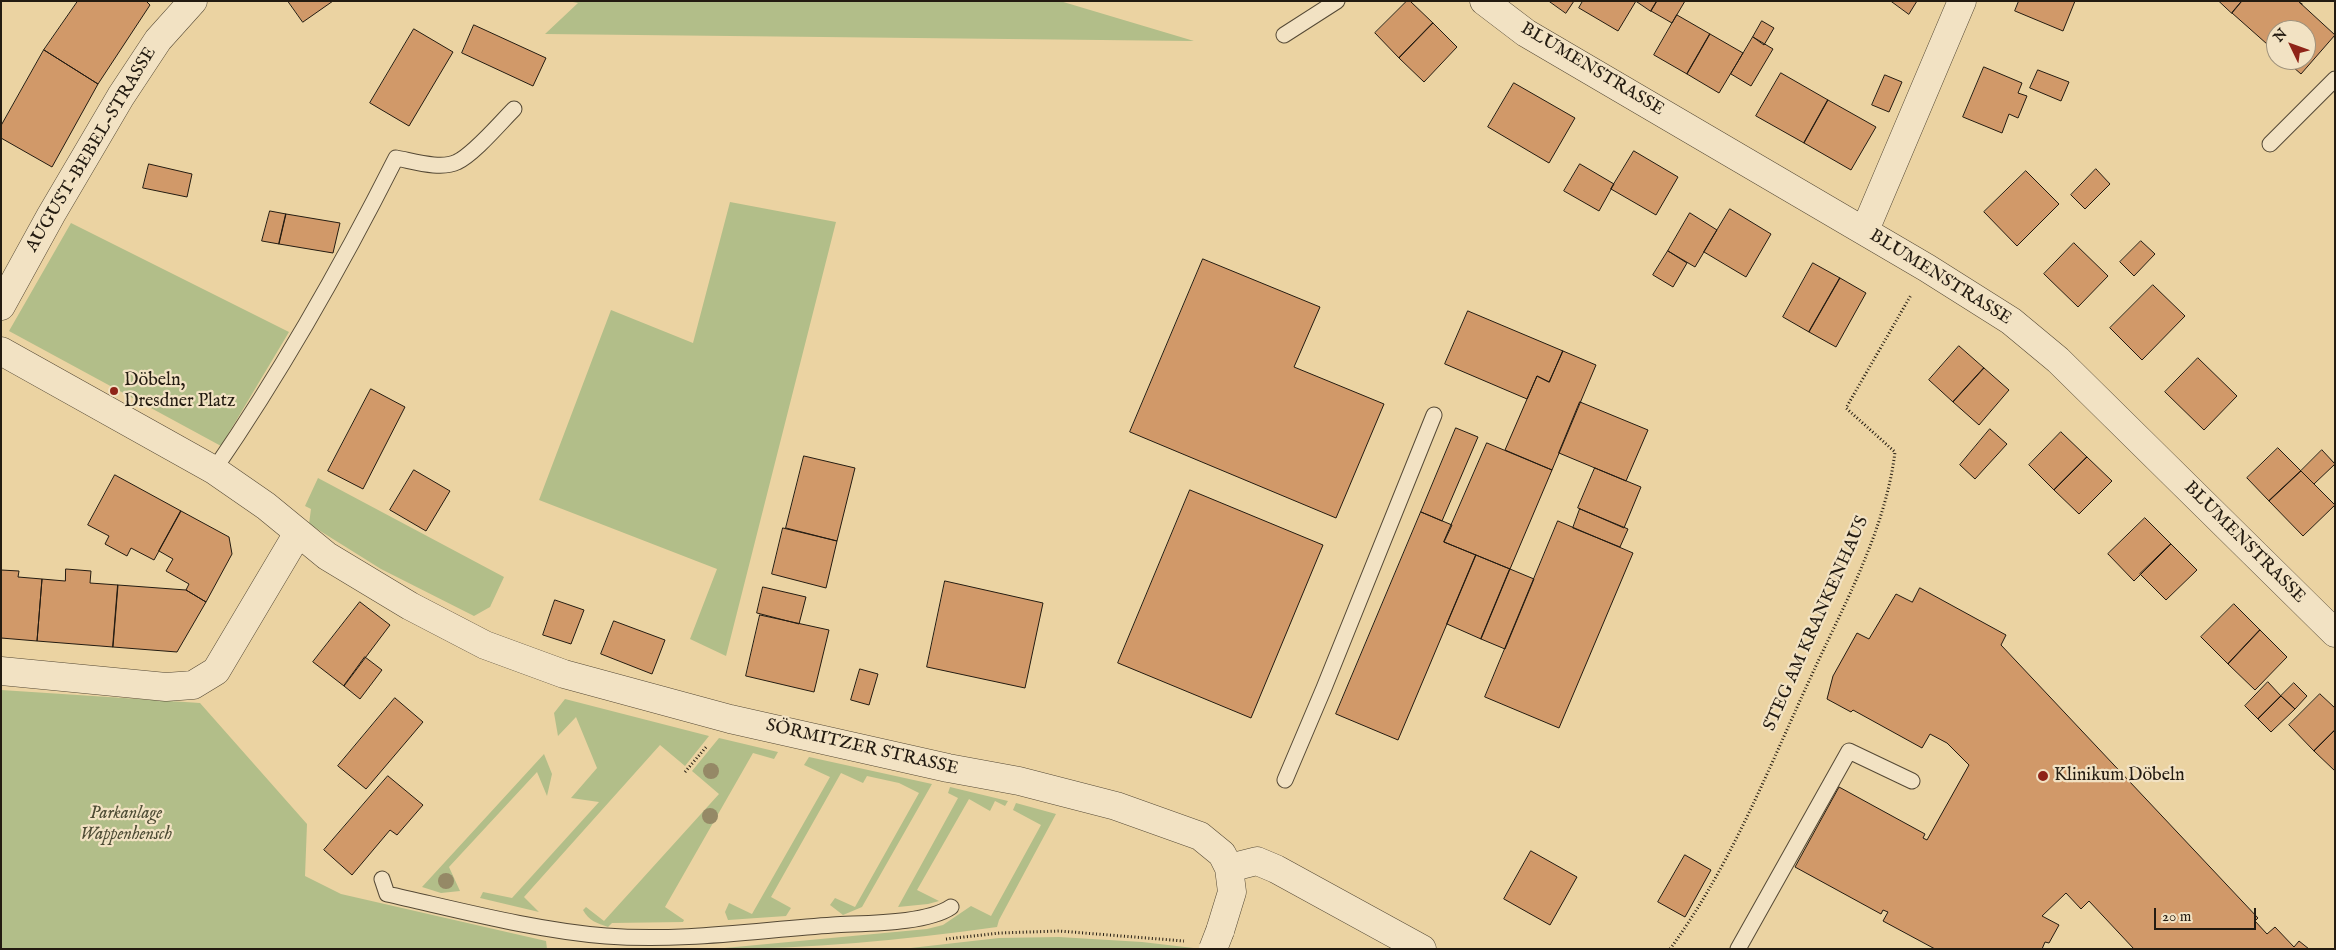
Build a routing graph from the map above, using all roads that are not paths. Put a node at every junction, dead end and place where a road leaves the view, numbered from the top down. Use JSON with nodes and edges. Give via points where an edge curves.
{"nodes":[{"id":1,"x":193,"y":1,"type":"edge"},
{"id":2,"x":1337,"y":1,"type":"edge"},
{"id":3,"x":1484,"y":1,"type":"edge"},
{"id":4,"x":1962,"y":1,"type":"edge"},
{"id":5,"x":1284,"y":35,"type":"dead end"},
{"id":6,"x":2335,"y":79,"type":"edge"},
{"id":7,"x":514,"y":109,"type":"dead end"},
{"id":8,"x":2270,"y":144,"type":"dead end"},
{"id":9,"x":1865,"y":230,"type":"junction"},
{"id":10,"x":1,"y":306,"type":"edge"},
{"id":11,"x":1,"y":351,"type":"edge"},
{"id":12,"x":1434,"y":415,"type":"dead end"},
{"id":13,"x":214,"y":470,"type":"junction"},
{"id":14,"x":298,"y":533,"type":"junction"},
{"id":15,"x":2335,"y":633,"type":"edge"},
{"id":16,"x":1,"y":672,"type":"edge"},
{"id":17,"x":1284,"y":780,"type":"dead end"},
{"id":18,"x":1912,"y":781,"type":"dead end"},
{"id":19,"x":1229,"y":868,"type":"junction"},
{"id":20,"x":382,"y":879,"type":"dead end"},
{"id":21,"x":952,"y":907,"type":"dead end"},
{"id":22,"x":1208,"y":941,"type":"edge"},
{"id":23,"x":1422,"y":949,"type":"edge"},
{"id":24,"x":1738,"y":949,"type":"edge"}],
"edges":[{"from":1,"to":10,"type":"street","name":"AUGUST-BEBEL-STRASSE","via":[[158,40],[122,96]]},
{"from":2,"to":5,"type":"lane"},
{"from":3,"to":9,"type":"street","name":"BLUMENSTRASSE","via":[[1526,32]]},
{"from":4,"to":9,"type":"street"},
{"from":6,"to":8,"type":"lane"},
{"from":7,"to":13,"type":"lane","via":[[456,163],[441,165],[396,158],[348,252],[244,426]]},
{"from":9,"to":15,"type":"street","name":"BLUMENSTRASSE","via":[[2011,321],[2058,360]]},
{"from":11,"to":13,"type":"street","name":"SÖRMITZER STRASSE"},
{"from":12,"to":17,"type":"lane"},
{"from":13,"to":14,"type":"street","name":"SÖRMITZER STRASSE"},
{"from":14,"to":16,"type":"street","via":[[216,671],[193,685],[166,687]]},
{"from":14,"to":19,"type":"street","name":"SÖRMITZER STRASSE","via":[[327,556],[410,606],[486,645],[564,674],[730,719],[1019,781],[1116,806],[1200,836],[1222,854]]},
{"from":18,"to":24,"type":"lane","via":[[1849,751]]},
{"from":19,"to":22,"type":"street","via":[[1232,892]]},
{"from":19,"to":23,"type":"street","via":[[1257,862],[1276,869]]},
{"from":20,"to":21,"type":"lane","via":[[387,894],[550,928],[607,936],[699,936],[866,923],[932,917]]}]}
